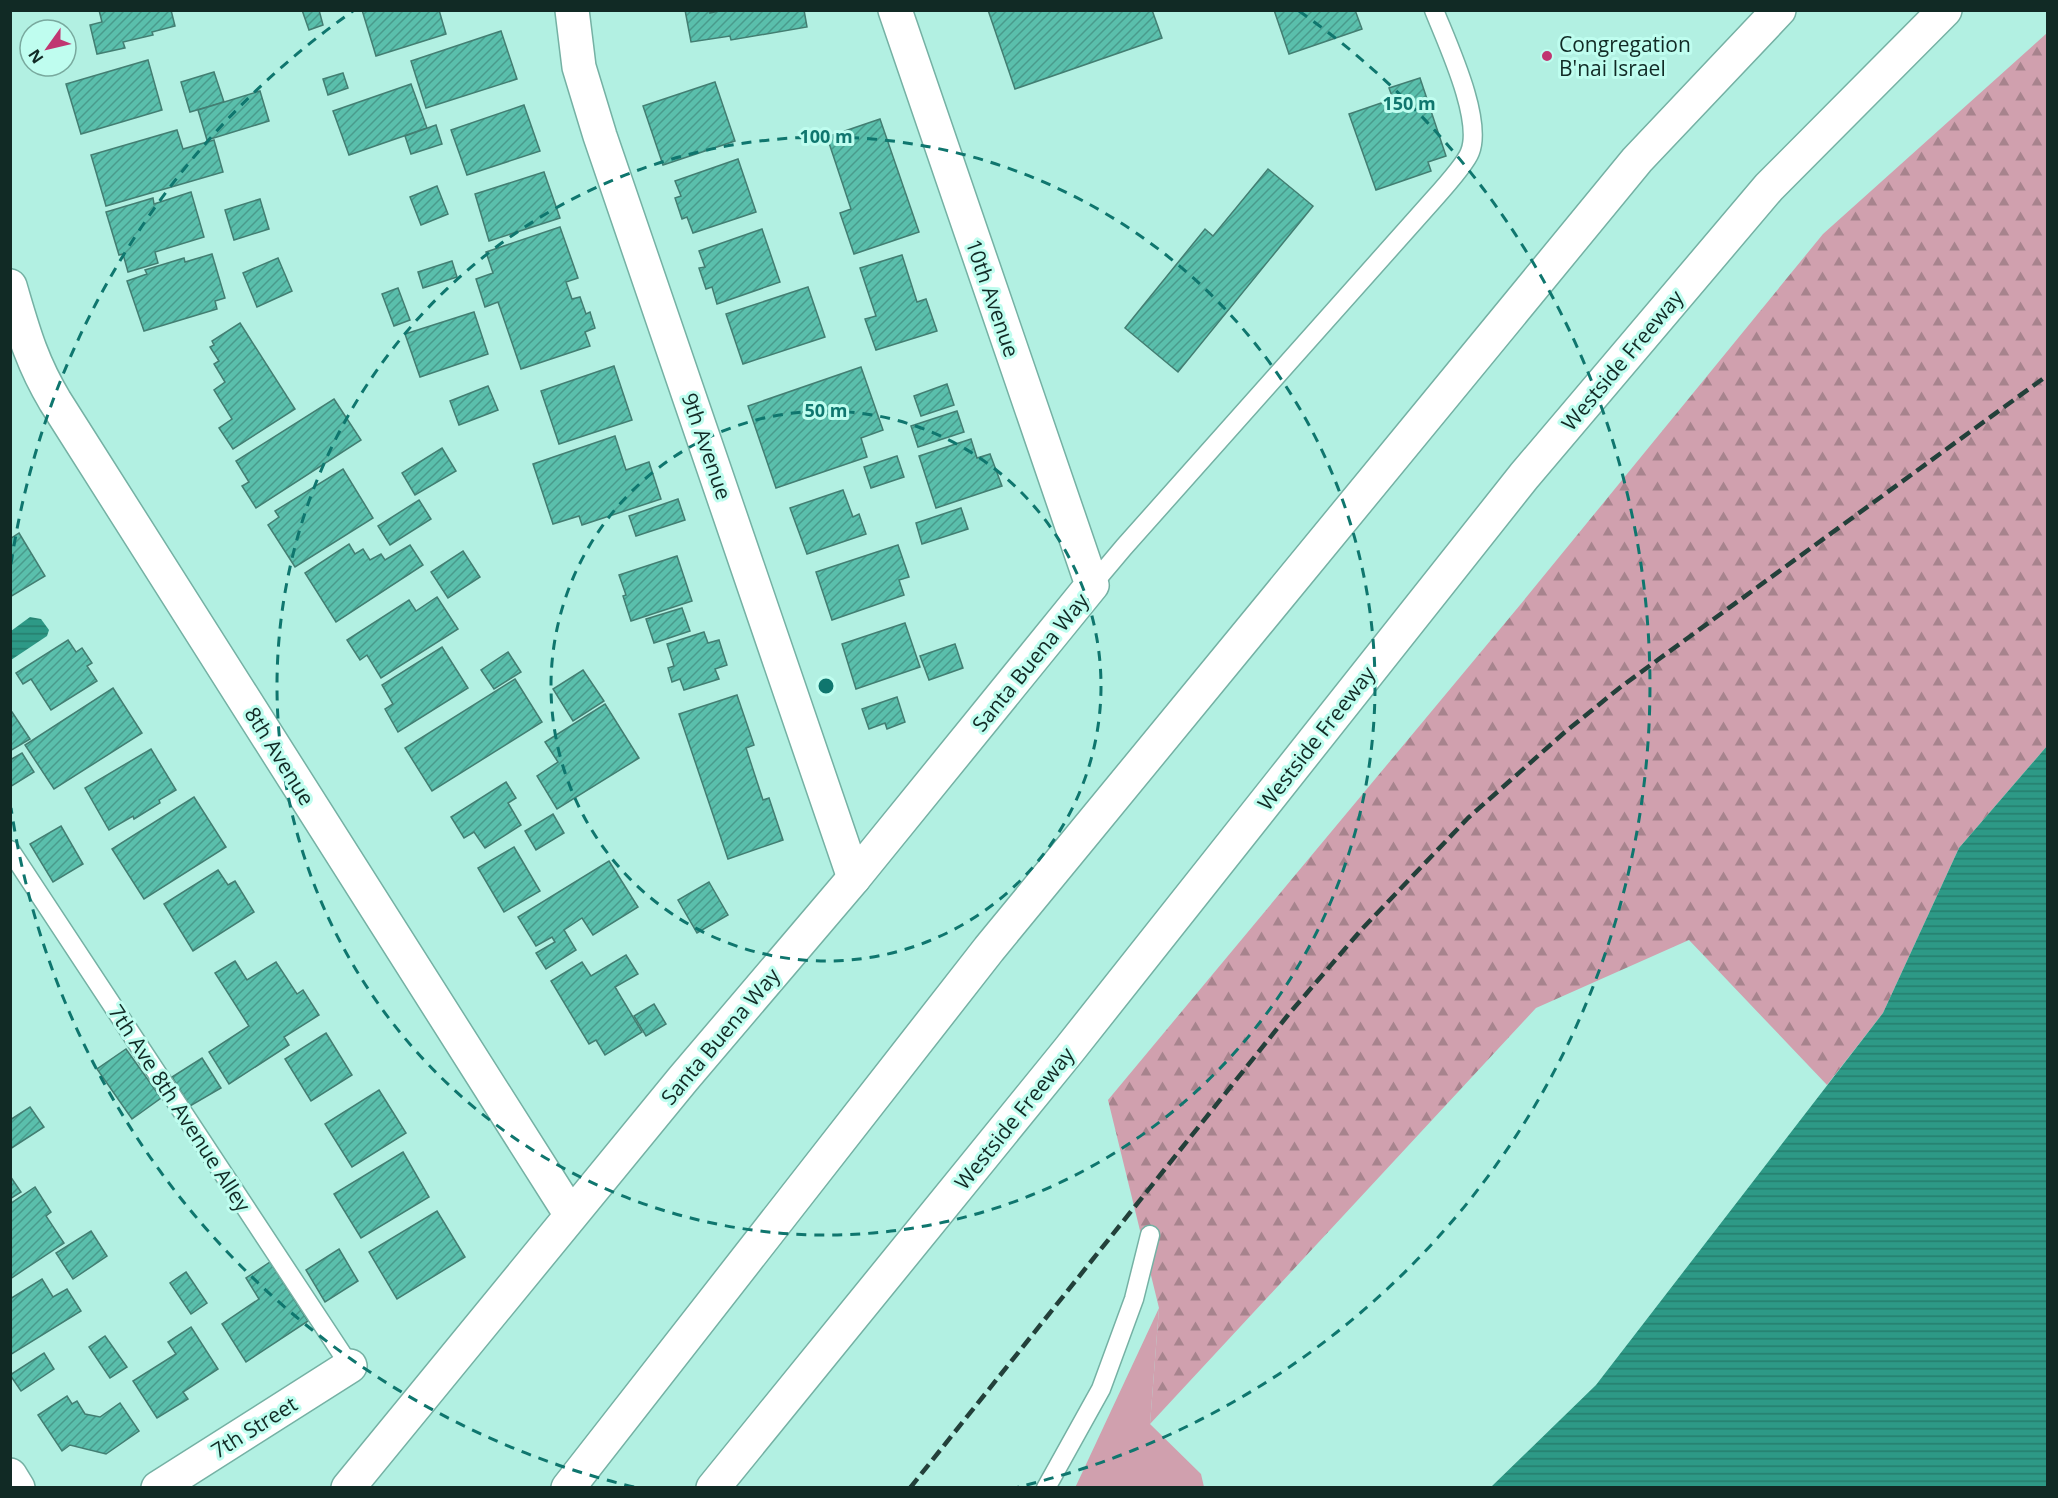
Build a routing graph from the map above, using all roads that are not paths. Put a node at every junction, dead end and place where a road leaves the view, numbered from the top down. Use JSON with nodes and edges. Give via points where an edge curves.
{"nodes":[{"id":1,"x":572,"y":10,"type":"edge"},
{"id":2,"x":895,"y":10,"type":"edge"},
{"id":3,"x":1434,"y":10,"type":"edge"},
{"id":4,"x":1779,"y":10,"type":"edge"},
{"id":5,"x":1945,"y":10,"type":"edge"},
{"id":6,"x":10,"y":286,"type":"edge"},
{"id":7,"x":1092,"y":585,"type":"junction"},
{"id":8,"x":10,"y":850,"type":"edge"},
{"id":9,"x":854,"y":878,"type":"junction"},
{"id":10,"x":572,"y":1215,"type":"junction"},
{"id":11,"x":1150,"y":1235,"type":"dead end"},
{"id":12,"x":350,"y":1366,"type":"joint"},
{"id":13,"x":10,"y":1475,"type":"edge"},
{"id":14,"x":18,"y":1488,"type":"edge"},
{"id":15,"x":158,"y":1488,"type":"edge"},
{"id":16,"x":348,"y":1488,"type":"edge"},
{"id":17,"x":568,"y":1488,"type":"edge"},
{"id":18,"x":713,"y":1488,"type":"edge"},
{"id":19,"x":1046,"y":1488,"type":"edge"}],
"edges":[{"from":1,"to":9,"type":"main road","name":"9th Avenue","via":[[579,67],[600,136]]},
{"from":2,"to":7,"type":"main road","name":"10th Avenue"},
{"from":3,"to":7,"type":"lane","via":[[1460,75],[1473,130],[1470,153],[1433,200]]},
{"from":4,"to":17,"type":"main road","via":[[1637,160],[989,949]]},
{"from":5,"to":18,"type":"main road","name":"Westside Freeway","via":[[1769,188],[1524,476],[1069,1050]]},
{"from":6,"to":10,"type":"main road","name":"8th Avenue","via":[[39,375]]},
{"from":7,"to":9,"type":"main road","name":"Santa Buena Way"},
{"from":8,"to":12,"type":"lane","name":"7th Ave 8th Avenue Alley"},
{"from":9,"to":10,"type":"main road","name":"Santa Buena Way"},
{"from":10,"to":16,"type":"main road","name":"Santa Buena Way"},
{"from":11,"to":19,"type":"lane","via":[[1134,1299],[1101,1389]]},
{"from":12,"to":15,"type":"main road","name":"7th Street"},
{"from":13,"to":14,"type":"main road"}]}
